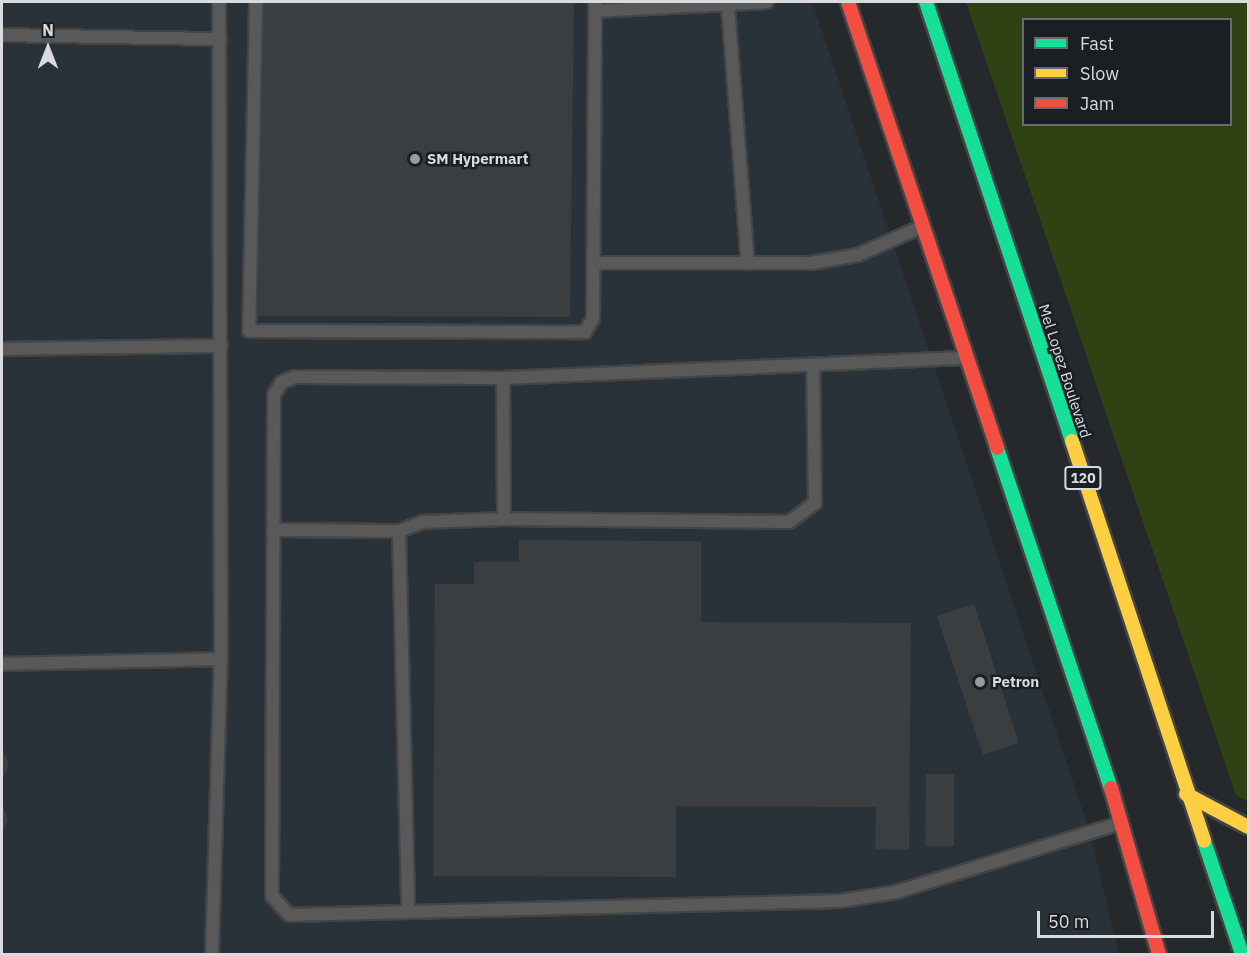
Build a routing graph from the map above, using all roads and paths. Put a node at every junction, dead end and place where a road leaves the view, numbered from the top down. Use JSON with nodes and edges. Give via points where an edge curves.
{"nodes":[{"id":1,"x":219,"y":2,"type":"edge"},
{"id":2,"x":256,"y":2,"type":"edge"},
{"id":3,"x":766,"y":2,"type":"edge"},
{"id":4,"x":848,"y":2,"type":"edge"},
{"id":5,"x":926,"y":2,"type":"edge"},
{"id":6,"x":595,"y":6,"type":"edge"},
{"id":7,"x":728,"y":6,"type":"junction"},
{"id":8,"x":2,"y":35,"type":"edge"},
{"id":9,"x":220,"y":39,"type":"junction"},
{"id":10,"x":924,"y":226,"type":"junction"},
{"id":11,"x":593,"y":263,"type":"junction"},
{"id":12,"x":748,"y":263,"type":"junction"},
{"id":13,"x":221,"y":346,"type":"junction"},
{"id":14,"x":2,"y":349,"type":"edge"},
{"id":15,"x":968,"y":357,"type":"junction"},
{"id":16,"x":813,"y":368,"type":"junction"},
{"id":17,"x":503,"y":378,"type":"junction"},
{"id":18,"x":504,"y":519,"type":"junction"},
{"id":19,"x":274,"y":530,"type":"junction"},
{"id":20,"x":399,"y":531,"type":"junction"},
{"id":21,"x":221,"y":659,"type":"junction"},
{"id":22,"x":2,"y":664,"type":"edge"},
{"id":23,"x":1186,"y":794,"type":"junction"},
{"id":24,"x":1122,"y":822,"type":"junction"},
{"id":25,"x":1248,"y":827,"type":"edge"},
{"id":26,"x":408,"y":909,"type":"junction"},
{"id":27,"x":212,"y":954,"type":"edge"},
{"id":28,"x":1159,"y":954,"type":"edge"},
{"id":29,"x":1242,"y":954,"type":"edge"}],
"edges":[{"from":1,"to":9,"type":"lane"},
{"from":2,"to":11,"type":"lane","via":[[249,331],[585,332],[594,318]]},
{"from":3,"to":7,"type":"lane"},
{"from":4,"to":10,"type":"main road"},
{"from":5,"to":23,"type":"main road","name":"Mel Lopez Boulevard","number":"120"},
{"from":6,"to":7,"type":"lane"},
{"from":6,"to":11,"type":"lane"},
{"from":7,"to":12,"type":"lane"},
{"from":8,"to":9,"type":"lane"},
{"from":9,"to":13,"type":"lane"},
{"from":10,"to":12,"type":"lane","via":[[858,255],[811,263]]},
{"from":10,"to":15,"type":"main road"},
{"from":11,"to":12,"type":"lane"},
{"from":13,"to":14,"type":"lane"},
{"from":13,"to":21,"type":"lane"},
{"from":15,"to":16,"type":"lane"},
{"from":15,"to":24,"type":"main road"},
{"from":16,"to":17,"type":"lane"},
{"from":16,"to":18,"type":"lane","via":[[815,503],[789,522]]},
{"from":17,"to":18,"type":"lane"},
{"from":17,"to":19,"type":"lane","via":[[295,377],[282,382],[274,395]]},
{"from":18,"to":20,"type":"lane","via":[[422,522]]},
{"from":19,"to":20,"type":"lane"},
{"from":19,"to":26,"type":"lane","via":[[272,896],[289,915]]},
{"from":20,"to":26,"type":"lane"},
{"from":21,"to":22,"type":"lane"},
{"from":21,"to":27,"type":"lane"},
{"from":23,"to":25,"type":"main road"},
{"from":23,"to":29,"type":"main road","name":"Mel Lopez Boulevard","number":"120"},
{"from":24,"to":26,"type":"lane","via":[[896,892],[840,901]]},
{"from":24,"to":28,"type":"main road"}]}
